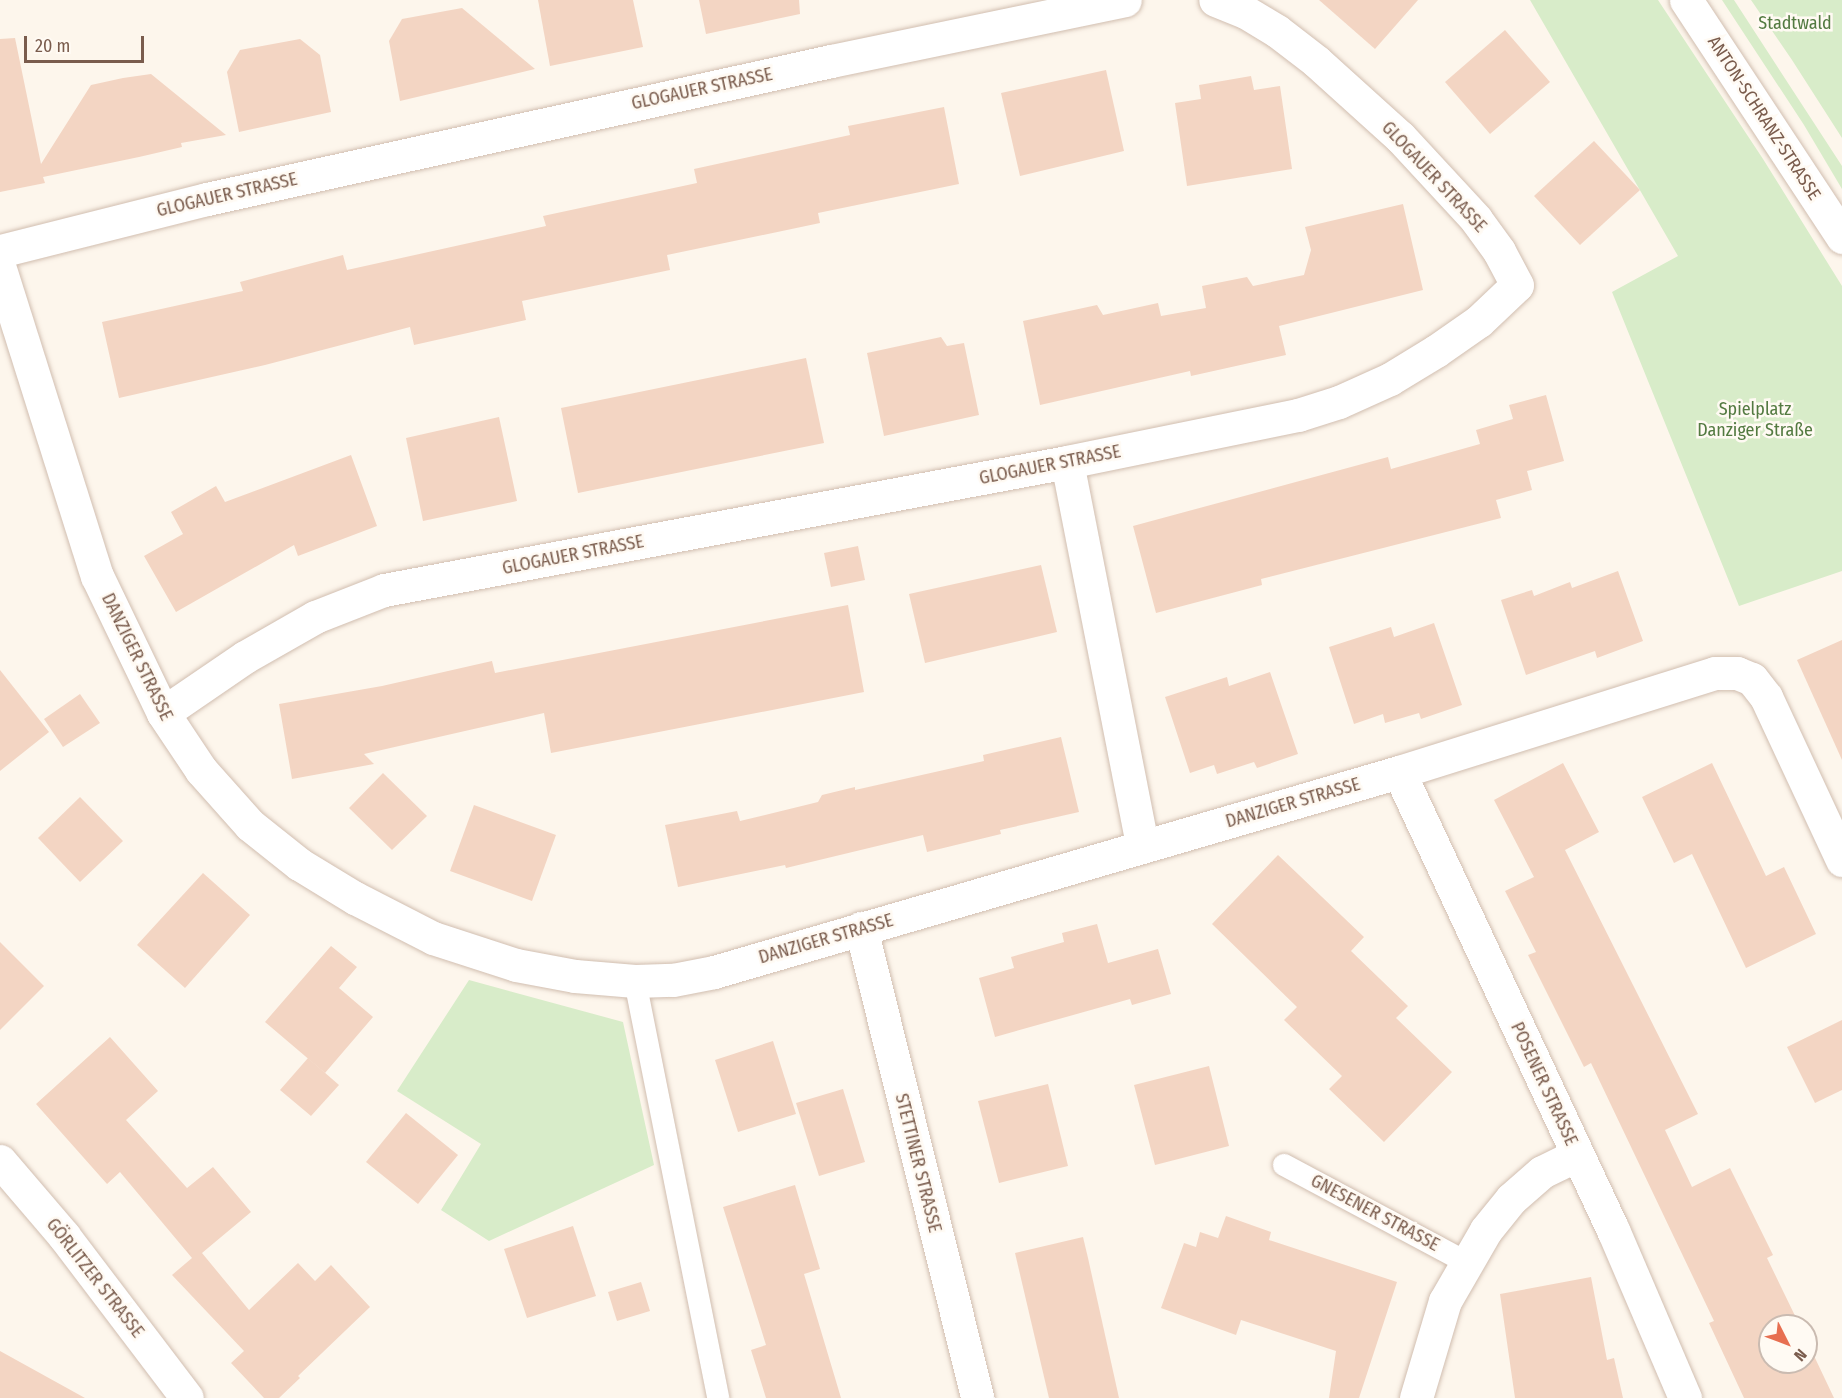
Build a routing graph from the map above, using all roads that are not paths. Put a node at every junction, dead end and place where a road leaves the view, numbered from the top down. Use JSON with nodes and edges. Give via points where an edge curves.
{"nodes":[{"id":1,"x":1125,"y":0,"type":"edge"},
{"id":2,"x":1215,"y":0,"type":"edge"},
{"id":3,"x":1686,"y":0,"type":"edge"},
{"id":4,"x":1842,"y":237,"type":"edge"},
{"id":5,"x":0,"y":251,"type":"edge"},
{"id":6,"x":0,"y":269,"type":"edge"},
{"id":7,"x":1067,"y":462,"type":"junction"},
{"id":8,"x":163,"y":713,"type":"junction"},
{"id":9,"x":1399,"y":771,"type":"junction"},
{"id":10,"x":1142,"y":846,"type":"junction"},
{"id":11,"x":1842,"y":860,"type":"edge"},
{"id":12,"x":861,"y":928,"type":"junction"},
{"id":13,"x":635,"y":981,"type":"junction"},
{"id":14,"x":1577,"y":1155,"type":"junction"},
{"id":15,"x":0,"y":1161,"type":"edge"},
{"id":16,"x":1284,"y":1165,"type":"dead end"},
{"id":17,"x":1466,"y":1262,"type":"junction"},
{"id":18,"x":187,"y":1398,"type":"edge"},
{"id":19,"x":717,"y":1398,"type":"edge"},
{"id":20,"x":977,"y":1398,"type":"edge"},
{"id":21,"x":1416,"y":1398,"type":"edge"},
{"id":22,"x":1685,"y":1398,"type":"edge"}],
"edges":[{"from":1,"to":5,"type":"street","name":"GLOGAUER STRASSE","via":[[207,199]]},
{"from":2,"to":7,"type":"street","name":"GLOGAUER STRASSE","via":[[1277,31],[1400,137],[1476,219],[1517,285],[1479,321],[1436,351],[1390,379],[1339,402],[1298,415]]},
{"from":3,"to":4,"type":"street","name":"ANTON-SCHRANZ-STRASSE"},
{"from":6,"to":8,"type":"street","name":"DANZIGER STRASSE","via":[[97,576]]},
{"from":7,"to":8,"type":"street","name":"GLOGAUER STRASSE","via":[[384,590],[315,617],[245,657]]},
{"from":7,"to":10,"type":"street"},
{"from":8,"to":13,"type":"street","name":"DANZIGER STRASSE","via":[[201,770],[250,825],[299,864],[355,898],[433,938],[516,965],[575,976]]},
{"from":9,"to":10,"type":"street","name":"DANZIGER STRASSE"},
{"from":9,"to":11,"type":"street","name":"DANZIGER STRASSE","via":[[1691,679],[1737,673],[1752,679],[1766,697]]},
{"from":9,"to":14,"type":"street","name":"POSENER STRASSE"},
{"from":10,"to":12,"type":"street","name":"DANZIGER STRASSE"},
{"from":12,"to":13,"type":"street","name":"DANZIGER STRASSE","via":[[714,972],[673,980]]},
{"from":12,"to":20,"type":"street","name":"STETTINER STRASSE"},
{"from":13,"to":19,"type":"lane"},
{"from":14,"to":17,"type":"street","via":[[1542,1172],[1511,1198]]},
{"from":14,"to":22,"type":"street","name":"POSENER STRASSE"},
{"from":15,"to":18,"type":"street","name":"GÖRLITZER STRASSE","via":[[64,1236]]},
{"from":16,"to":17,"type":"lane","name":"GNESENER STRASSE"},
{"from":17,"to":21,"type":"street","via":[[1445,1301]]}]}
